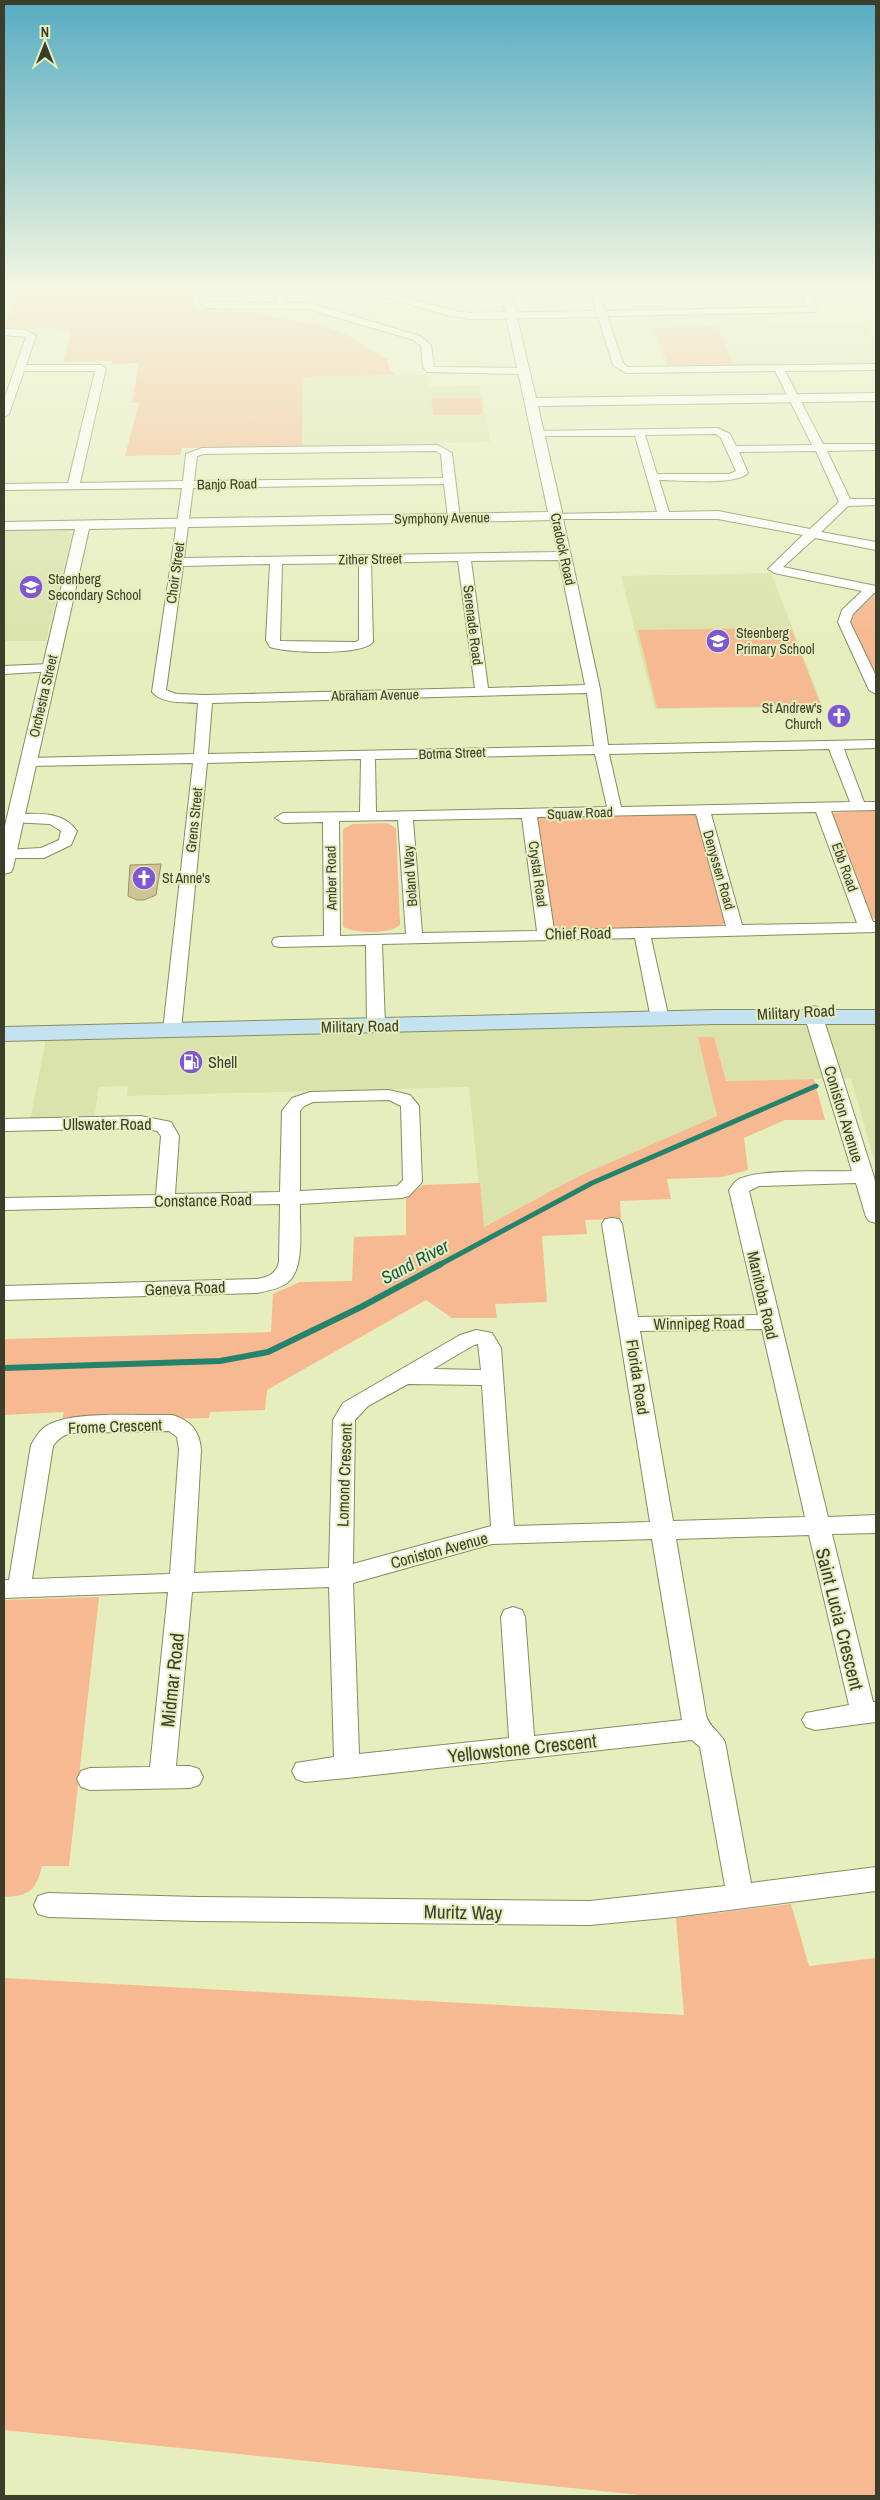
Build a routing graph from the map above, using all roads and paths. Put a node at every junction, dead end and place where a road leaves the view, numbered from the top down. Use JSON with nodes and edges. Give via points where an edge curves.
{"nodes":[{"id":1,"x":93,"y":405,"type":"edge"},
{"id":2,"x":532,"y":405,"type":"edge"},
{"id":3,"x":797,"y":405,"type":"edge"},
{"id":4,"x":639,"y":432,"type":"junction"},
{"id":5,"x":537,"y":434,"type":"junction"},
{"id":6,"x":876,"y":447,"type":"edge"},
{"id":7,"x":819,"y":448,"type":"junction"},
{"id":8,"x":733,"y":449,"type":"junction"},
{"id":9,"x":652,"y":477,"type":"junction"},
{"id":10,"x":450,"y":481,"type":"junction"},
{"id":11,"x":187,"y":485,"type":"junction"},
{"id":12,"x":73,"y":486,"type":"junction"},
{"id":13,"x":4,"y":487,"type":"edge"},
{"id":14,"x":876,"y":502,"type":"edge"},
{"id":15,"x":845,"y":503,"type":"junction"},
{"id":16,"x":664,"y":514,"type":"junction"},
{"id":17,"x":556,"y":516,"type":"junction"},
{"id":18,"x":454,"y":518,"type":"junction"},
{"id":19,"x":182,"y":522,"type":"junction"},
{"id":20,"x":83,"y":524,"type":"junction"},
{"id":21,"x":4,"y":526,"type":"edge"},
{"id":22,"x":812,"y":533,"type":"junction"},
{"id":23,"x":876,"y":546,"type":"edge"},
{"id":24,"x":564,"y":556,"type":"junction"},
{"id":25,"x":464,"y":558,"type":"junction"},
{"id":26,"x":365,"y":559,"type":"junction"},
{"id":27,"x":276,"y":561,"type":"junction"},
{"id":28,"x":176,"y":562,"type":"junction"},
{"id":29,"x":874,"y":590,"type":"edge"},
{"id":30,"x":50,"y":668,"type":"junction"},
{"id":31,"x":4,"y":670,"type":"edge"},
{"id":32,"x":593,"y":689,"type":"junction"},
{"id":33,"x":876,"y":690,"type":"edge"},
{"id":34,"x":159,"y":692,"type":"joint"},
{"id":35,"x":482,"y":692,"type":"junction"},
{"id":36,"x":205,"y":699,"type":"junction"},
{"id":37,"x":876,"y":744,"type":"edge"},
{"id":38,"x":835,"y":745,"type":"junction"},
{"id":39,"x":602,"y":749,"type":"junction"},
{"id":40,"x":368,"y":755,"type":"junction"},
{"id":41,"x":201,"y":758,"type":"junction"},
{"id":42,"x":28,"y":762,"type":"junction"},
{"id":43,"x":859,"y":806,"type":"junction"},
{"id":44,"x":876,"y":806,"type":"edge"},
{"id":45,"x":822,"y":807,"type":"junction"},
{"id":46,"x":702,"y":810,"type":"junction"},
{"id":47,"x":615,"y":811,"type":"junction"},
{"id":48,"x":529,"y":814,"type":"junction"},
{"id":49,"x":368,"y":816,"type":"junction"},
{"id":50,"x":405,"y":816,"type":"junction"},
{"id":51,"x":283,"y":818,"type":"dead end"},
{"id":52,"x":331,"y":818,"type":"junction"},
{"id":53,"x":15,"y":819,"type":"junction"},
{"id":54,"x":7,"y":836,"type":"edge"},
{"id":55,"x":5,"y":861,"type":"edge"},
{"id":56,"x":872,"y":927,"type":"edge"},
{"id":57,"x":735,"y":930,"type":"junction"},
{"id":58,"x":642,"y":932,"type":"junction"},
{"id":59,"x":546,"y":934,"type":"junction"},
{"id":60,"x":414,"y":937,"type":"junction"},
{"id":61,"x":374,"y":938,"type":"junction"},
{"id":62,"x":332,"y":939,"type":"junction"},
{"id":63,"x":280,"y":942,"type":"dead end"},
{"id":64,"x":876,"y":1008,"type":"edge"},
{"id":65,"x":813,"y":1014,"type":"junction"},
{"id":66,"x":876,"y":1017,"type":"edge"},
{"id":67,"x":660,"y":1018,"type":"junction"},
{"id":68,"x":376,"y":1025,"type":"junction"},
{"id":69,"x":172,"y":1030,"type":"junction"},
{"id":70,"x":4,"y":1034,"type":"edge"},
{"id":71,"x":4,"y":1125,"type":"edge"},
{"id":72,"x":864,"y":1177,"type":"junction"},
{"id":73,"x":402,"y":1192,"type":"joint"},
{"id":74,"x":291,"y":1198,"type":"junction"},
{"id":75,"x":165,"y":1200,"type":"junction"},
{"id":76,"x":4,"y":1204,"type":"edge"},
{"id":77,"x":876,"y":1216,"type":"edge"},
{"id":78,"x":612,"y":1224,"type":"dead end"},
{"id":79,"x":4,"y":1293,"type":"edge"},
{"id":80,"x":769,"y":1322,"type":"junction"},
{"id":81,"x":630,"y":1324,"type":"junction"},
{"id":82,"x":406,"y":1376,"type":"junction"},
{"id":83,"x":491,"y":1378,"type":"junction"},
{"id":84,"x":876,"y":1524,"type":"edge"},
{"id":85,"x":817,"y":1525,"type":"junction"},
{"id":86,"x":662,"y":1530,"type":"junction"},
{"id":87,"x":503,"y":1535,"type":"junction"},
{"id":88,"x":341,"y":1577,"type":"junction"},
{"id":89,"x":181,"y":1584,"type":"junction"},
{"id":90,"x":11,"y":1589,"type":"edge"},
{"id":91,"x":513,"y":1617,"type":"dead end"},
{"id":92,"x":870,"y":1712,"type":"edge"},
{"id":93,"x":815,"y":1720,"type":"dead end"},
{"id":94,"x":697,"y":1729,"type":"junction"},
{"id":95,"x":522,"y":1748,"type":"junction"},
{"id":96,"x":347,"y":1767,"type":"junction"},
{"id":97,"x":305,"y":1771,"type":"dead end"},
{"id":98,"x":162,"y":1777,"type":"junction"},
{"id":99,"x":190,"y":1777,"type":"dead end"},
{"id":100,"x":90,"y":1779,"type":"dead end"},
{"id":101,"x":876,"y":1879,"type":"edge"},
{"id":102,"x":740,"y":1897,"type":"junction"},
{"id":103,"x":48,"y":1905,"type":"dead end"}],
"edges":[{"from":1,"to":12,"type":"street"},
{"from":2,"to":5,"type":"street","name":"Cradock Road"},
{"from":3,"to":7,"type":"street"},
{"from":4,"to":5,"type":"street"},
{"from":4,"to":8,"type":"street","via":[[718,432],[726,436]]},
{"from":4,"to":9,"type":"street"},
{"from":5,"to":17,"type":"street","name":"Cradock Road"},
{"from":6,"to":7,"type":"street"},
{"from":7,"to":8,"type":"street"},
{"from":7,"to":15,"type":"street"},
{"from":8,"to":9,"type":"street","via":[[742,472],[739,476]]},
{"from":9,"to":16,"type":"street"},
{"from":10,"to":11,"type":"street","name":"Banjo Road"},
{"from":10,"to":11,"type":"street","name":"Choir Street","via":[[446,453],[438,448],[202,451],[192,454]]},
{"from":10,"to":18,"type":"street"},
{"from":11,"to":12,"type":"street","name":"Banjo Road"},
{"from":11,"to":19,"type":"street","name":"Choir Street"},
{"from":12,"to":13,"type":"street","name":"Banjo Road"},
{"from":14,"to":15,"type":"street"},
{"from":15,"to":22,"type":"street"},
{"from":16,"to":17,"type":"street","name":"Symphony Avenue"},
{"from":16,"to":22,"type":"street","name":"Symphony Avenue","via":[[718,514]]},
{"from":17,"to":18,"type":"street","name":"Symphony Avenue"},
{"from":17,"to":24,"type":"street","name":"Cradock Road"},
{"from":18,"to":19,"type":"street","name":"Symphony Avenue"},
{"from":19,"to":20,"type":"street","name":"Symphony Avenue"},
{"from":19,"to":28,"type":"street","name":"Choir Street"},
{"from":20,"to":21,"type":"street","name":"Symphony Avenue"},
{"from":20,"to":30,"type":"street","name":"Orchestra Street"},
{"from":22,"to":23,"type":"street","name":"Symphony Avenue"},
{"from":22,"to":29,"type":"street","via":[[774,569]]},
{"from":24,"to":25,"type":"street","name":"Zither Street"},
{"from":24,"to":32,"type":"street","name":"Cradock Road"},
{"from":25,"to":26,"type":"street","name":"Zither Street"},
{"from":25,"to":35,"type":"street","name":"Serenade Road"},
{"from":26,"to":27,"type":"street","name":"Zither Street"},
{"from":26,"to":27,"type":"street","via":[[366,642],[358,646],[278,647],[273,640]]},
{"from":27,"to":28,"type":"street","name":"Zither Street"},
{"from":28,"to":34,"type":"street","name":"Choir Street"},
{"from":29,"to":33,"type":"street","via":[[847,613],[844,622]]},
{"from":30,"to":31,"type":"street"},
{"from":30,"to":42,"type":"street","name":"Orchestra Street"},
{"from":32,"to":35,"type":"street","name":"Abraham Avenue"},
{"from":32,"to":39,"type":"street","name":"Cradock Road"},
{"from":34,"to":36,"type":"street","name":"Abraham Avenue","via":[[174,698]]},
{"from":35,"to":36,"type":"street","name":"Abraham Avenue"},
{"from":36,"to":41,"type":"street","name":"Grens Street"},
{"from":37,"to":38,"type":"street","name":"Botma Street"},
{"from":38,"to":39,"type":"street","name":"Botma Street"},
{"from":38,"to":43,"type":"street"},
{"from":39,"to":40,"type":"street","name":"Botma Street"},
{"from":39,"to":47,"type":"street","name":"Cradock Road"},
{"from":40,"to":41,"type":"street","name":"Botma Street"},
{"from":40,"to":49,"type":"street"},
{"from":41,"to":42,"type":"street","name":"Botma Street"},
{"from":41,"to":69,"type":"street","name":"Grens Street"},
{"from":42,"to":53,"type":"street","name":"Orchestra Street"},
{"from":43,"to":44,"type":"street","name":"Squaw Road"},
{"from":43,"to":45,"type":"street","name":"Squaw Road"},
{"from":45,"to":46,"type":"street","name":"Squaw Road"},
{"from":45,"to":56,"type":"street","name":"Ebb Road"},
{"from":46,"to":47,"type":"street","name":"Squaw Road"},
{"from":46,"to":57,"type":"street","name":"Denyssen Road"},
{"from":47,"to":48,"type":"street","name":"Squaw Road"},
{"from":48,"to":50,"type":"street","name":"Squaw Road"},
{"from":48,"to":59,"type":"street","name":"Crystal Road"},
{"from":49,"to":50,"type":"street","name":"Squaw Road"},
{"from":49,"to":52,"type":"street","name":"Squaw Road"},
{"from":50,"to":60,"type":"street","name":"Boland Way"},
{"from":51,"to":52,"type":"street","name":"Squaw Road"},
{"from":52,"to":62,"type":"street","name":"Amber Road"},
{"from":53,"to":54,"type":"street","name":"Orchestra Street"},
{"from":53,"to":55,"type":"street","via":[[48,819],[69,831],[66,842],[44,853]]},
{"from":54,"to":55,"type":"street","name":"Orchestra Street"},
{"from":56,"to":57,"type":"street","name":"Chief Road"},
{"from":57,"to":58,"type":"street","name":"Chief Road"},
{"from":58,"to":59,"type":"street","name":"Chief Road"},
{"from":58,"to":67,"type":"street"},
{"from":59,"to":60,"type":"street","name":"Chief Road"},
{"from":60,"to":61,"type":"street","name":"Chief Road"},
{"from":61,"to":62,"type":"street","name":"Chief Road"},
{"from":61,"to":68,"type":"street"},
{"from":62,"to":63,"type":"street","name":"Chief Road"},
{"from":64,"to":65,"type":"main road","name":"Military Road"},
{"from":65,"to":66,"type":"main road","name":"Military Road"},
{"from":65,"to":67,"type":"main road","name":"Military Road"},
{"from":65,"to":72,"type":"street","name":"Coniston Avenue"},
{"from":67,"to":68,"type":"main road","name":"Military Road"},
{"from":68,"to":69,"type":"main road","name":"Military Road"},
{"from":69,"to":70,"type":"main road","name":"Military Road"},
{"from":71,"to":75,"type":"street","name":"Ullswater Road","via":[[141,1122],[164,1126],[170,1136]]},
{"from":72,"to":77,"type":"street","name":"Coniston Avenue"},
{"from":72,"to":80,"type":"street","name":"Manitoba Road","via":[[757,1180],[739,1190]]},
{"from":73,"to":74,"type":"street","name":"Constance Road"},
{"from":73,"to":74,"type":"street","name":"Geneva Road","via":[[412,1182],[413,1174],[410,1106],[407,1101],[389,1095],[310,1097],[298,1102],[291,1110]]},
{"from":74,"to":75,"type":"street","name":"Constance Road"},
{"from":74,"to":79,"type":"street","name":"Geneva Road","via":[[288,1269],[280,1280],[270,1284]]},
{"from":75,"to":76,"type":"street","name":"Constance Road"},
{"from":78,"to":81,"type":"street","name":"Florida Road"},
{"from":80,"to":81,"type":"street","name":"Winnipeg Road"},
{"from":80,"to":85,"type":"street","name":"Manitoba Road"},
{"from":81,"to":86,"type":"street","name":"Florida Road"},
{"from":82,"to":83,"type":"street","name":"Lomond Crescent"},
{"from":82,"to":83,"type":"street","name":"Lomond Crescent","via":[[467,1340],[481,1337],[490,1348]]},
{"from":82,"to":88,"type":"street","name":"Lomond Crescent","via":[[360,1401],[344,1420]]},
{"from":83,"to":87,"type":"street","name":"Lomond Crescent"},
{"from":84,"to":85,"type":"street","name":"Coniston Avenue"},
{"from":85,"to":86,"type":"street","name":"Coniston Avenue"},
{"from":85,"to":92,"type":"street","name":"Saint Lucia Crescent"},
{"from":86,"to":87,"type":"street","name":"Coniston Avenue"},
{"from":86,"to":94,"type":"street"},
{"from":87,"to":88,"type":"street","name":"Coniston Avenue","via":[[479,1537]]},
{"from":88,"to":89,"type":"street","name":"Coniston Avenue"},
{"from":88,"to":96,"type":"street"},
{"from":89,"to":90,"type":"street","name":"Coniston Avenue"},
{"from":89,"to":90,"type":"street","name":"Frome Crescent","via":[[190,1450],[186,1431],[172,1423],[73,1425],[48,1434],[42,1444]]},
{"from":89,"to":98,"type":"street","name":"Midmar Road"},
{"from":91,"to":95,"type":"street"},
{"from":92,"to":93,"type":"street","name":"Saint Lucia Crescent"},
{"from":94,"to":95,"type":"street","name":"Yellowstone Crescent"},
{"from":94,"to":102,"type":"street","via":[[712,1742]]},
{"from":95,"to":96,"type":"street","name":"Yellowstone Crescent"},
{"from":96,"to":97,"type":"street","name":"Yellowstone Crescent"},
{"from":98,"to":99,"type":"street"},
{"from":98,"to":100,"type":"street"},
{"from":101,"to":102,"type":"street","name":"Muritz Way"},
{"from":102,"to":103,"type":"street","name":"Muritz Way","via":[[590,1913]]}]}
